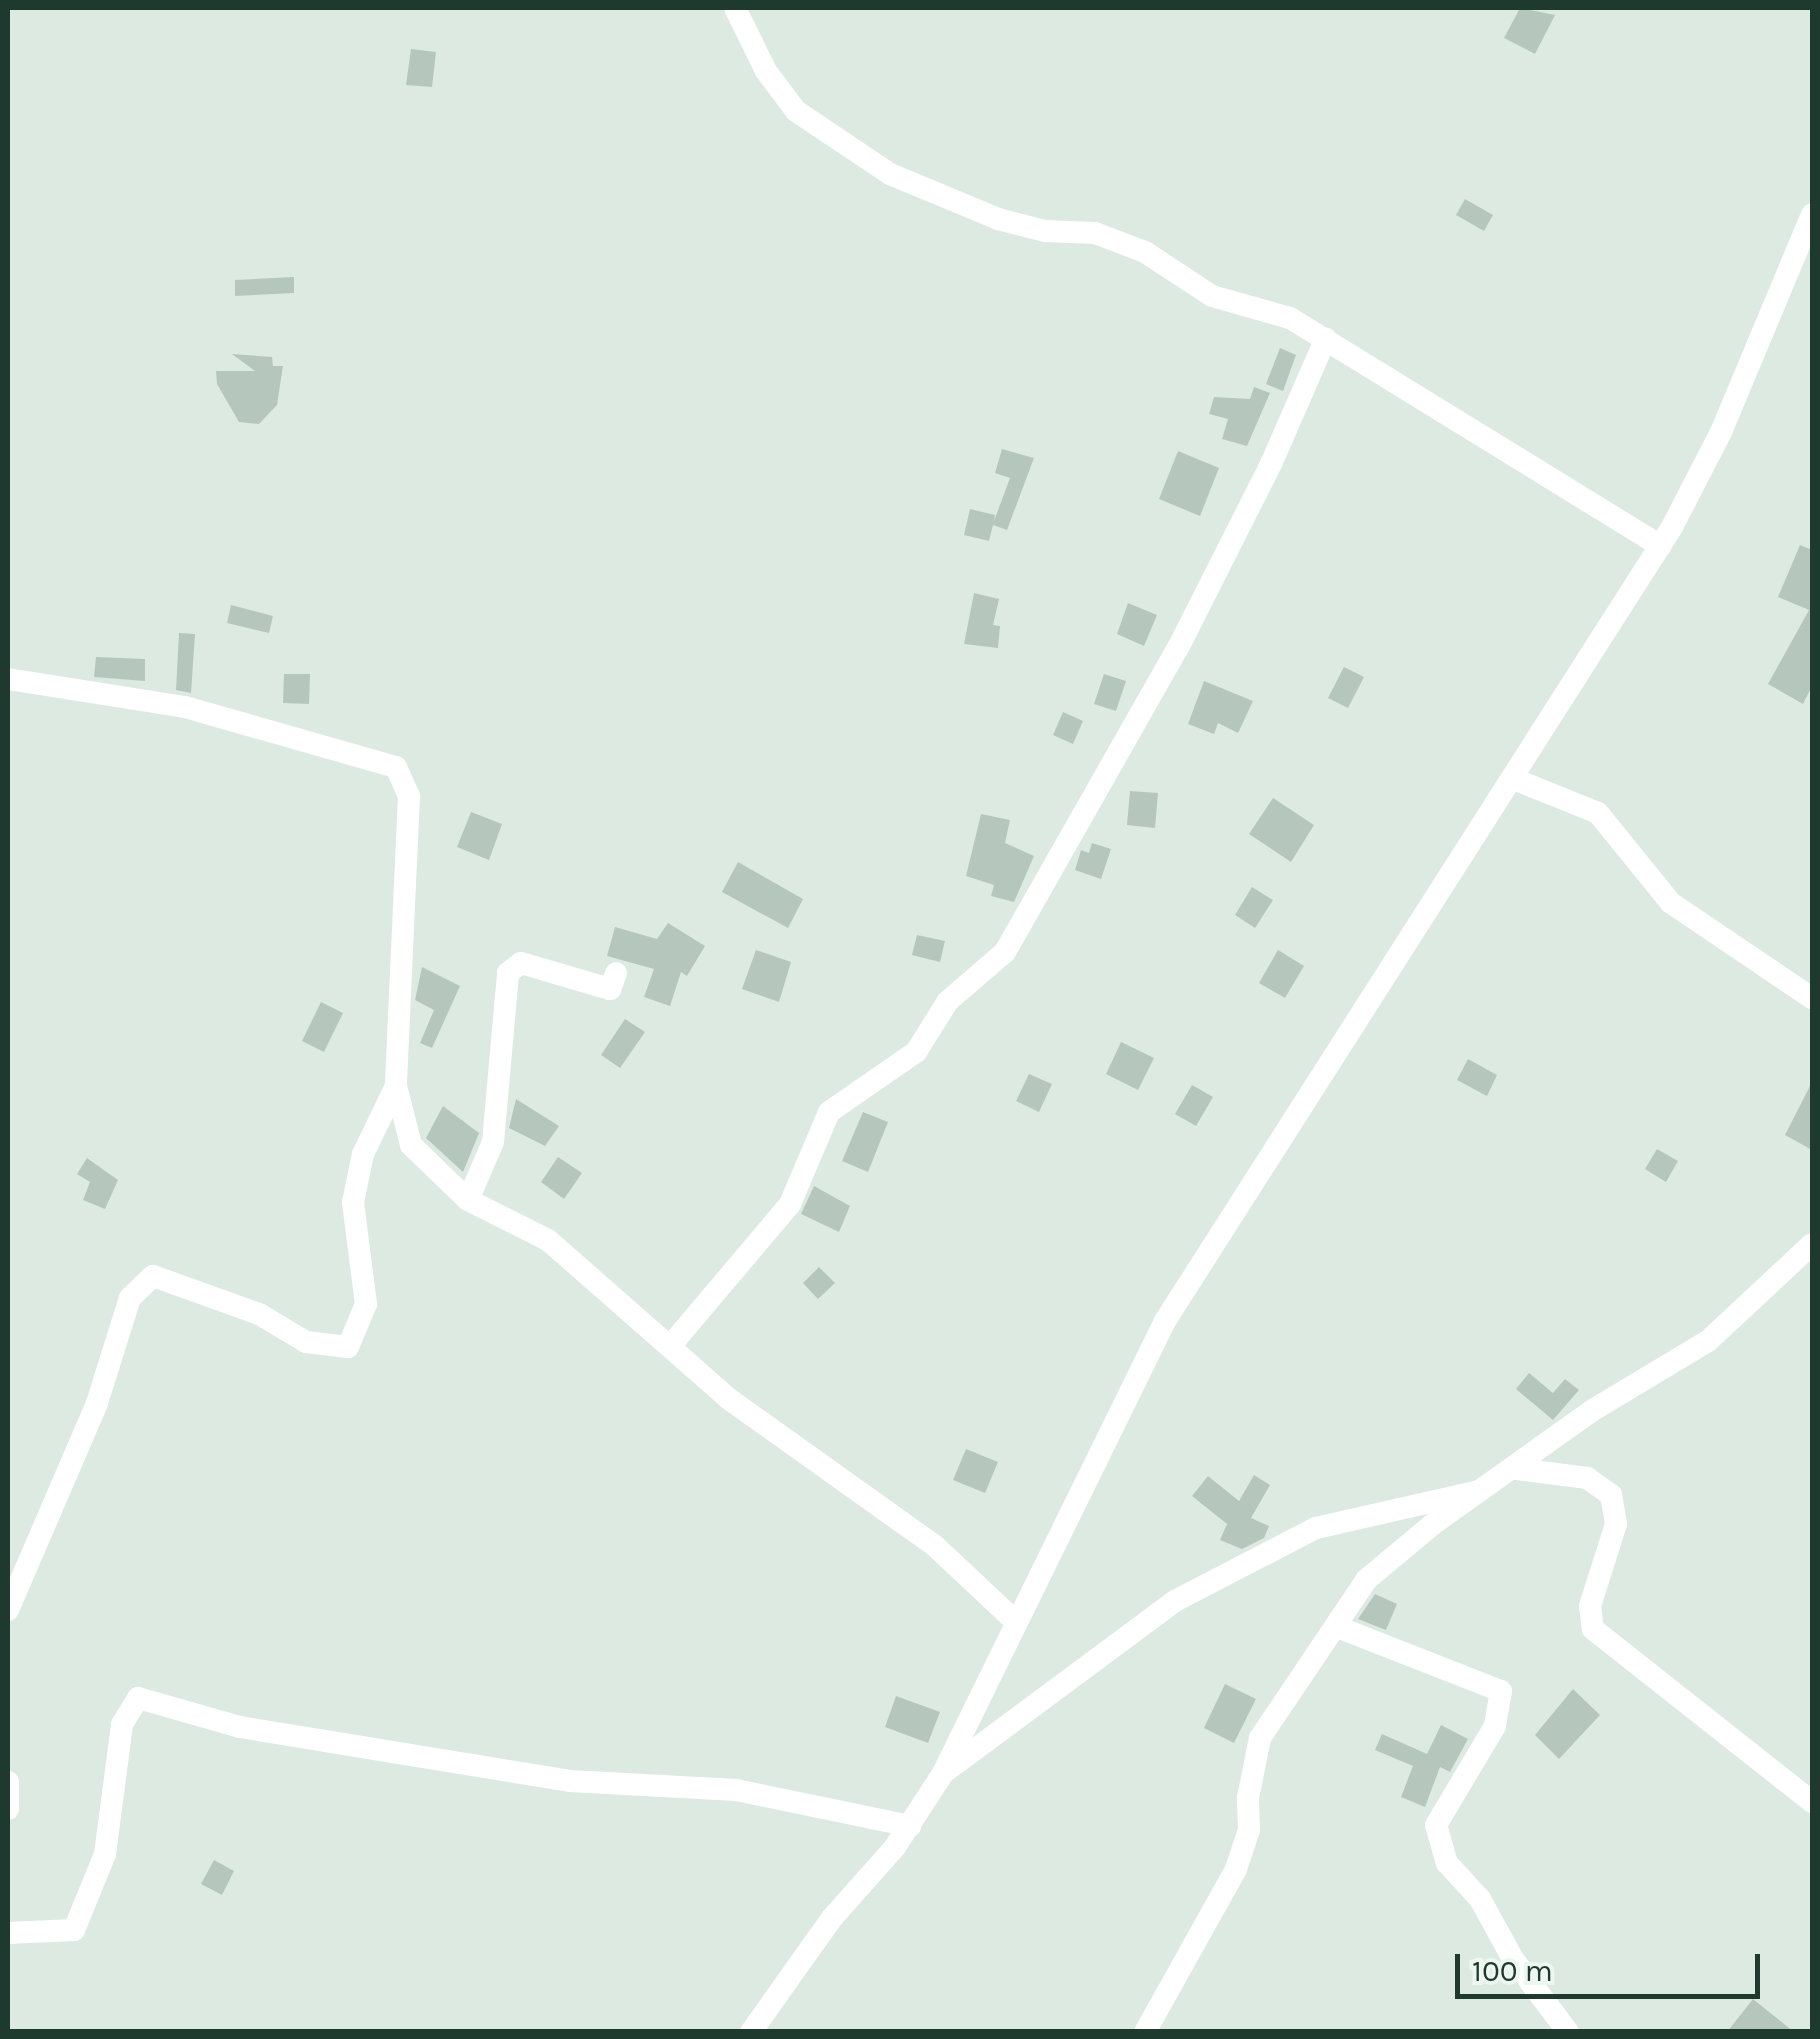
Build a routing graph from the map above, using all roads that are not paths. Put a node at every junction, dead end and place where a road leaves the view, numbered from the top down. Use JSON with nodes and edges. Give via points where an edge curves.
{"nodes":[{"id":1,"x":735,"y":8,"type":"edge"},
{"id":2,"x":1812,"y":214,"type":"edge"},
{"id":3,"x":1326,"y":338,"type":"junction"},
{"id":4,"x":1661,"y":546,"type":"junction"},
{"id":5,"x":8,"y":679,"type":"edge"},
{"id":6,"x":1514,"y":779,"type":"junction"},
{"id":7,"x":616,"y":973,"type":"dead end"},
{"id":8,"x":1812,"y":998,"type":"edge"},
{"id":9,"x":396,"y":1086,"type":"junction"},
{"id":10,"x":468,"y":1200,"type":"junction"},
{"id":11,"x":1812,"y":1244,"type":"edge"},
{"id":12,"x":672,"y":1345,"type":"junction"},
{"id":13,"x":1517,"y":1469,"type":"junction"},
{"id":14,"x":1488,"y":1489,"type":"junction"},
{"id":15,"x":8,"y":1610,"type":"edge"},
{"id":16,"x":1015,"y":1621,"type":"junction"},
{"id":17,"x":1340,"y":1628,"type":"junction"},
{"id":18,"x":944,"y":1773,"type":"junction"},
{"id":19,"x":8,"y":1782,"type":"edge"},
{"id":20,"x":1812,"y":1802,"type":"edge"},
{"id":21,"x":8,"y":1809,"type":"edge"},
{"id":22,"x":910,"y":1826,"type":"junction"},
{"id":23,"x":8,"y":1932,"type":"edge"},
{"id":24,"x":751,"y":2032,"type":"edge"},
{"id":25,"x":1145,"y":2032,"type":"edge"},
{"id":26,"x":1568,"y":2032,"type":"edge"}],
"edges":[{"from":1,"to":3,"type":"street","via":[[766,71],[796,111],[890,174],[998,219],[1045,231],[1096,233],[1145,252],[1212,296],[1290,318]]},
{"from":2,"to":4,"type":"street","via":[[1722,432]]},
{"from":3,"to":4,"type":"street"},
{"from":3,"to":12,"type":"street","via":[[1272,464],[1178,648],[1005,952],[948,1001],[916,1052],[829,1112],[790,1204]]},
{"from":4,"to":6,"type":"street"},
{"from":5,"to":9,"type":"street","via":[[185,707],[396,766],[409,796]]},
{"from":6,"to":8,"type":"street","via":[[1598,813],[1671,904]]},
{"from":6,"to":16,"type":"street","via":[[1165,1321]]},
{"from":7,"to":10,"type":"street","via":[[610,990],[520,963],[508,974],[493,1142]]},
{"from":9,"to":10,"type":"street","via":[[411,1145]]},
{"from":9,"to":15,"type":"street","via":[[363,1154],[353,1202],[366,1304],[348,1346],[306,1342],[259,1314],[153,1276],[130,1298],[97,1403]]},
{"from":10,"to":12,"type":"street","via":[[548,1240]]},
{"from":11,"to":13,"type":"street","via":[[1708,1341],[1593,1410]]},
{"from":12,"to":16,"type":"street","via":[[729,1400],[935,1546]]},
{"from":13,"to":14,"type":"street"},
{"from":13,"to":20,"type":"street","via":[[1587,1478],[1610,1495],[1616,1524],[1590,1606],[1593,1630]]},
{"from":14,"to":17,"type":"street","via":[[1366,1580]]},
{"from":14,"to":18,"type":"street","via":[[1316,1528],[1175,1600]]},
{"from":16,"to":18,"type":"street"},
{"from":17,"to":25,"type":"street","via":[[1260,1738],[1248,1798],[1250,1830],[1236,1869]]},
{"from":17,"to":26,"type":"street","via":[[1502,1691],[1494,1726],[1436,1824],[1447,1863],[1480,1899],[1513,1959]]},
{"from":18,"to":22,"type":"street"},
{"from":19,"to":21,"type":"street"},
{"from":22,"to":23,"type":"street","via":[[736,1790],[570,1782],[240,1727],[138,1698],[122,1724],[104,1854],[74,1930]]},
{"from":22,"to":24,"type":"street"}]}
